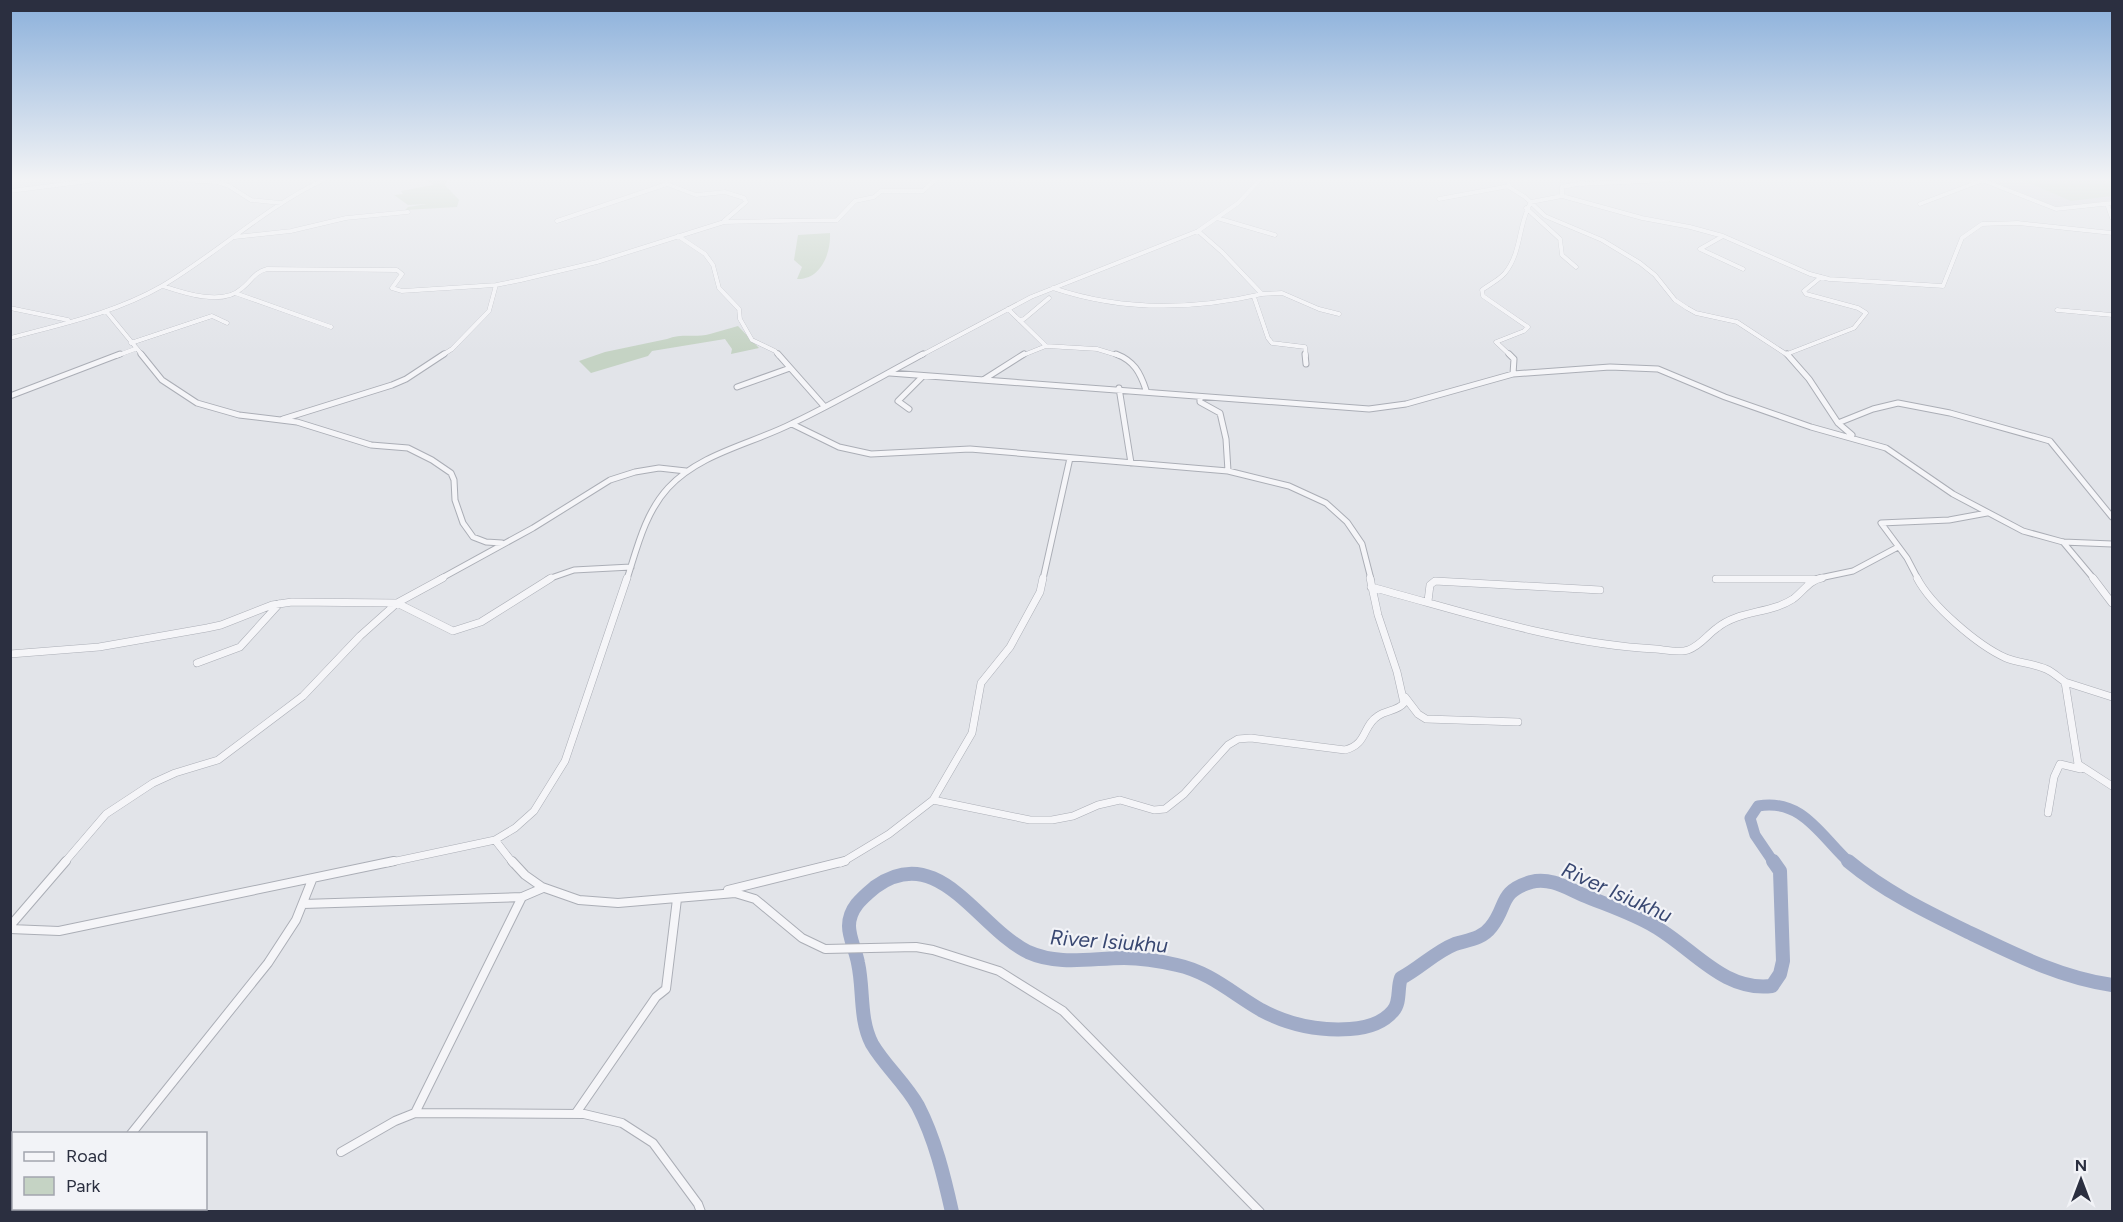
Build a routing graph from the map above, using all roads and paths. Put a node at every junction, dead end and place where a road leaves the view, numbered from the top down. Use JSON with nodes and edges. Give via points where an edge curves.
{"nodes":[{"id":1,"x":234,"y":237,"type":"edge"},
{"id":2,"x":675,"y":237,"type":"edge"},
{"id":3,"x":680,"y":237,"type":"edge"},
{"id":4,"x":1183,"y":237,"type":"edge"},
{"id":5,"x":1205,"y":237,"type":"edge"},
{"id":6,"x":1521,"y":237,"type":"edge"},
{"id":7,"x":1558,"y":237,"type":"edge"},
{"id":8,"x":1595,"y":237,"type":"edge"},
{"id":9,"x":1721,"y":237,"type":"edge"},
{"id":10,"x":1725,"y":237,"type":"edge"},
{"id":11,"x":1963,"y":237,"type":"edge"},
{"id":12,"x":1576,"y":267,"type":"dead end"},
{"id":13,"x":1743,"y":269,"type":"dead end"},
{"id":14,"x":1821,"y":277,"type":"junction"},
{"id":15,"x":496,"y":285,"type":"junction"},
{"id":16,"x":163,"y":286,"type":"junction"},
{"id":17,"x":1053,"y":288,"type":"junction"},
{"id":18,"x":235,"y":293,"type":"junction"},
{"id":19,"x":1262,"y":294,"type":"junction"},
{"id":20,"x":1254,"y":297,"type":"junction"},
{"id":21,"x":1049,"y":298,"type":"dead end"},
{"id":22,"x":10,"y":308,"type":"edge"},
{"id":23,"x":1008,"y":309,"type":"junction"},
{"id":24,"x":2057,"y":310,"type":"dead end"},
{"id":25,"x":106,"y":311,"type":"junction"},
{"id":26,"x":1339,"y":314,"type":"dead end"},
{"id":27,"x":2112,"y":315,"type":"edge"},
{"id":28,"x":1019,"y":320,"type":"junction"},
{"id":29,"x":71,"y":321,"type":"junction"},
{"id":30,"x":227,"y":323,"type":"dead end"},
{"id":31,"x":332,"y":327,"type":"dead end"},
{"id":32,"x":10,"y":338,"type":"edge"},
{"id":33,"x":131,"y":344,"type":"junction"},
{"id":34,"x":1046,"y":346,"type":"junction"},
{"id":35,"x":135,"y":349,"type":"junction"},
{"id":36,"x":1787,"y":354,"type":"junction"},
{"id":37,"x":1306,"y":364,"type":"dead end"},
{"id":38,"x":790,"y":368,"type":"junction"},
{"id":39,"x":890,"y":372,"type":"junction"},
{"id":40,"x":1513,"y":374,"type":"junction"},
{"id":41,"x":923,"y":376,"type":"junction"},
{"id":42,"x":982,"y":380,"type":"junction"},
{"id":43,"x":737,"y":387,"type":"dead end"},
{"id":44,"x":1119,"y":388,"type":"junction"},
{"id":45,"x":1146,"y":390,"type":"junction"},
{"id":46,"x":10,"y":396,"type":"edge"},
{"id":47,"x":1200,"y":397,"type":"junction"},
{"id":48,"x":824,"y":406,"type":"junction"},
{"id":49,"x":909,"y":409,"type":"dead end"},
{"id":50,"x":282,"y":419,"type":"junction"},
{"id":51,"x":1838,"y":423,"type":"junction"},
{"id":52,"x":792,"y":424,"type":"junction"},
{"id":53,"x":1855,"y":437,"type":"junction"},
{"id":54,"x":1070,"y":458,"type":"junction"},
{"id":55,"x":1131,"y":463,"type":"junction"},
{"id":56,"x":686,"y":471,"type":"junction"},
{"id":57,"x":1228,"y":471,"type":"junction"},
{"id":58,"x":1988,"y":513,"type":"junction"},
{"id":59,"x":2112,"y":517,"type":"edge"},
{"id":60,"x":505,"y":542,"type":"junction"},
{"id":61,"x":2063,"y":542,"type":"junction"},
{"id":62,"x":2112,"y":544,"type":"edge"},
{"id":63,"x":1898,"y":547,"type":"junction"},
{"id":64,"x":631,"y":567,"type":"junction"},
{"id":65,"x":1716,"y":579,"type":"dead end"},
{"id":66,"x":1815,"y":579,"type":"junction"},
{"id":67,"x":1371,"y":587,"type":"junction"},
{"id":68,"x":1600,"y":590,"type":"dead end"},
{"id":69,"x":1428,"y":601,"type":"junction"},
{"id":70,"x":279,"y":603,"type":"junction"},
{"id":71,"x":397,"y":603,"type":"junction"},
{"id":72,"x":2112,"y":603,"type":"edge"},
{"id":73,"x":10,"y":654,"type":"edge"},
{"id":74,"x":197,"y":663,"type":"dead end"},
{"id":75,"x":2064,"y":681,"type":"junction"},
{"id":76,"x":1404,"y":697,"type":"junction"},
{"id":77,"x":2112,"y":697,"type":"edge"},
{"id":78,"x":1518,"y":722,"type":"dead end"},
{"id":79,"x":2082,"y":769,"type":"junction"},
{"id":80,"x":2112,"y":786,"type":"edge"},
{"id":81,"x":933,"y":800,"type":"junction"},
{"id":82,"x":2048,"y":813,"type":"dead end"},
{"id":83,"x":495,"y":840,"type":"junction"},
{"id":84,"x":312,"y":880,"type":"junction"},
{"id":85,"x":543,"y":888,"type":"junction"},
{"id":86,"x":722,"y":892,"type":"junction"},
{"id":87,"x":522,"y":897,"type":"junction"},
{"id":88,"x":676,"y":899,"type":"junction"},
{"id":89,"x":303,"y":904,"type":"junction"},
{"id":90,"x":10,"y":927,"type":"edge"},
{"id":91,"x":415,"y":1113,"type":"junction"},
{"id":92,"x":576,"y":1113,"type":"junction"},
{"id":93,"x":133,"y":1132,"type":"edge"},
{"id":94,"x":341,"y":1152,"type":"dead end"},
{"id":95,"x":701,"y":1212,"type":"edge"},
{"id":96,"x":1260,"y":1212,"type":"edge"}],
"edges":[{"from":1,"to":16,"type":"street"},
{"from":2,"to":15,"type":"street","via":[[597,262]]},
{"from":3,"to":38,"type":"street","via":[[705,254],[713,265],[719,288],[739,309],[752,340],[775,351]]},
{"from":4,"to":17,"type":"street"},
{"from":5,"to":19,"type":"street"},
{"from":6,"to":40,"type":"street","via":[[1519,250],[1505,274],[1482,290],[1483,296],[1528,327],[1496,342],[1514,359]]},
{"from":7,"to":12,"type":"street","via":[[1562,255]]},
{"from":8,"to":36,"type":"street","via":[[1640,263],[1687,308],[1737,321]]},
{"from":9,"to":13,"type":"street","via":[[1700,249]]},
{"from":10,"to":14,"type":"street"},
{"from":11,"to":14,"type":"street","via":[[1943,286]]},
{"from":14,"to":36,"type":"street","via":[[1804,291],[1806,294],[1866,313],[1854,328]]},
{"from":15,"to":18,"type":"street","via":[[402,291],[392,288],[402,274],[397,270],[267,269],[259,271]]},
{"from":15,"to":50,"type":"street","via":[[489,311],[437,360],[392,385]]},
{"from":16,"to":18,"type":"street","via":[[194,296]]},
{"from":16,"to":25,"type":"street"},
{"from":17,"to":20,"type":"street","via":[[1112,305],[1178,305]]},
{"from":17,"to":23,"type":"street"},
{"from":18,"to":31,"type":"street"},
{"from":19,"to":20,"type":"street"},
{"from":19,"to":26,"type":"street","via":[[1281,293]]},
{"from":20,"to":37,"type":"street","via":[[1268,338],[1272,343],[1305,347]]},
{"from":21,"to":28,"type":"street"},
{"from":22,"to":29,"type":"street"},
{"from":23,"to":28,"type":"street"},
{"from":23,"to":39,"type":"street"},
{"from":24,"to":27,"type":"street"},
{"from":25,"to":29,"type":"street"},
{"from":25,"to":33,"type":"street"},
{"from":28,"to":34,"type":"street"},
{"from":29,"to":32,"type":"street"},
{"from":30,"to":33,"type":"street","via":[[212,316]]},
{"from":33,"to":35,"type":"street"},
{"from":34,"to":42,"type":"street","via":[[1026,353]]},
{"from":34,"to":45,"type":"street","via":[[1111,353],[1136,367]]},
{"from":35,"to":46,"type":"street"},
{"from":35,"to":50,"type":"street","via":[[162,381],[197,403],[239,415]]},
{"from":36,"to":51,"type":"street"},
{"from":38,"to":43,"type":"street"},
{"from":38,"to":48,"type":"street"},
{"from":39,"to":41,"type":"street"},
{"from":39,"to":48,"type":"street"},
{"from":40,"to":47,"type":"street","via":[[1406,405],[1369,409]]},
{"from":40,"to":53,"type":"street","via":[[1610,367],[1658,369],[1794,421]]},
{"from":41,"to":42,"type":"street"},
{"from":41,"to":49,"type":"street","via":[[898,401]]},
{"from":42,"to":44,"type":"street"},
{"from":44,"to":45,"type":"street"},
{"from":44,"to":55,"type":"street"},
{"from":45,"to":47,"type":"street"},
{"from":47,"to":57,"type":"street","via":[[1200,402],[1220,413]]},
{"from":48,"to":52,"type":"street"},
{"from":50,"to":60,"type":"street","via":[[364,443],[416,451],[451,472],[463,523],[473,537]]},
{"from":51,"to":53,"type":"street"},
{"from":51,"to":59,"type":"street","via":[[1898,403],[2050,441]]},
{"from":52,"to":54,"type":"street","via":[[839,447],[871,454],[970,449]]},
{"from":52,"to":56,"type":"street"},
{"from":53,"to":58,"type":"street","via":[[1898,454],[1935,483]]},
{"from":54,"to":55,"type":"street"},
{"from":54,"to":81,"type":"street","via":[[1040,592],[1010,647],[981,683],[972,733]]},
{"from":55,"to":57,"type":"street"},
{"from":56,"to":60,"type":"street","via":[[659,468],[610,480]]},
{"from":56,"to":64,"type":"street","via":[[667,489],[647,519]]},
{"from":57,"to":67,"type":"street","via":[[1302,490],[1330,506],[1360,541]]},
{"from":58,"to":61,"type":"street","via":[[2023,531]]},
{"from":58,"to":63,"type":"street","via":[[1927,523],[1882,521]]},
{"from":60,"to":71,"type":"street"},
{"from":61,"to":62,"type":"street"},
{"from":61,"to":72,"type":"street"},
{"from":63,"to":66,"type":"street","via":[[1853,571]]},
{"from":63,"to":75,"type":"street","via":[[1933,601],[1986,646],[2016,662],[2054,672]]},
{"from":64,"to":71,"type":"street","via":[[555,576],[499,612],[453,631]]},
{"from":64,"to":83,"type":"street","via":[[565,761],[534,812]]},
{"from":65,"to":66,"type":"street"},
{"from":66,"to":69,"type":"street","via":[[1795,598],[1740,615],[1687,651],[1581,641]]},
{"from":67,"to":69,"type":"street"},
{"from":67,"to":76,"type":"street"},
{"from":68,"to":69,"type":"street","via":[[1435,581],[1430,585]]},
{"from":70,"to":71,"type":"street"},
{"from":70,"to":73,"type":"street","via":[[207,628],[99,647]]},
{"from":70,"to":74,"type":"street","via":[[240,647]]},
{"from":71,"to":90,"type":"street","via":[[303,696],[218,760],[153,783],[106,814]]},
{"from":75,"to":77,"type":"street"},
{"from":75,"to":79,"type":"street","via":[[2077,761]]},
{"from":76,"to":78,"type":"street","via":[[1426,719]]},
{"from":76,"to":81,"type":"street","via":[[1401,707],[1377,716],[1354,749],[1238,739],[1165,809],[1120,800],[1073,816],[1030,820]]},
{"from":79,"to":80,"type":"street"},
{"from":79,"to":82,"type":"street","via":[[2060,764]]},
{"from":81,"to":86,"type":"street","via":[[889,834],[836,865]]},
{"from":83,"to":84,"type":"street"},
{"from":83,"to":85,"type":"street","via":[[524,874]]},
{"from":84,"to":89,"type":"street"},
{"from":84,"to":90,"type":"street","via":[[59,931]]},
{"from":85,"to":87,"type":"street"},
{"from":85,"to":88,"type":"street","via":[[559,897],[592,903]]},
{"from":86,"to":88,"type":"street"},
{"from":86,"to":96,"type":"street","via":[[759,901],[801,940],[813,946],[933,950],[999,970],[1063,1011]]},
{"from":87,"to":89,"type":"street"},
{"from":87,"to":91,"type":"street"},
{"from":88,"to":92,"type":"street","via":[[666,989],[656,997]]},
{"from":89,"to":93,"type":"street","via":[[268,963]]},
{"from":91,"to":92,"type":"street"},
{"from":91,"to":94,"type":"street"},
{"from":92,"to":95,"type":"street","via":[[622,1123],[652,1143]]}]}
